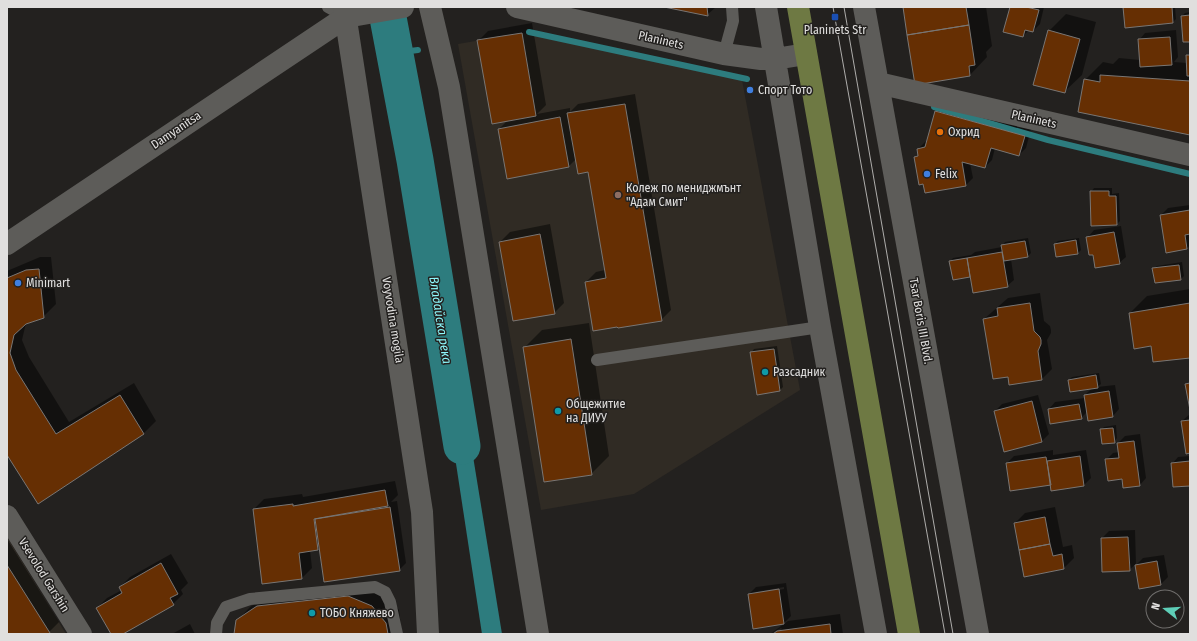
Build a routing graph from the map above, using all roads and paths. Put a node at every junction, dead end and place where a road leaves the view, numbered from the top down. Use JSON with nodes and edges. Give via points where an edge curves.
{"nodes":[{"id":1,"x":403,"y":7,"type":"edge"},
{"id":2,"x":430,"y":7,"type":"edge"},
{"id":3,"x":518,"y":7,"type":"edge"},
{"id":4,"x":732,"y":7,"type":"edge"},
{"id":5,"x":766,"y":7,"type":"edge"},
{"id":6,"x":798,"y":7,"type":"edge"},
{"id":7,"x":864,"y":7,"type":"edge"},
{"id":8,"x":346,"y":11,"type":"edge"},
{"id":9,"x":724,"y":54,"type":"junction"},
{"id":10,"x":806,"y":54,"type":"junction"},
{"id":11,"x":775,"y":59,"type":"junction"},
{"id":12,"x":878,"y":83,"type":"junction"},
{"id":13,"x":1190,"y":155,"type":"edge"},
{"id":14,"x":7,"y":244,"type":"edge"},
{"id":15,"x":820,"y":327,"type":"junction"},
{"id":16,"x":597,"y":360,"type":"dead end"},
{"id":17,"x":7,"y":516,"type":"edge"},
{"id":18,"x":81,"y":634,"type":"edge"},
{"id":19,"x":216,"y":634,"type":"edge"},
{"id":20,"x":397,"y":634,"type":"edge"},
{"id":21,"x":428,"y":634,"type":"edge"},
{"id":22,"x":538,"y":634,"type":"edge"},
{"id":23,"x":876,"y":634,"type":"edge"},
{"id":24,"x":909,"y":634,"type":"edge"},
{"id":25,"x":978,"y":634,"type":"edge"}],
"edges":[{"from":1,"to":8,"type":"street"},
{"from":2,"to":22,"type":"street","via":[[449,87]]},
{"from":3,"to":9,"type":"street","name":"Planinets"},
{"from":4,"to":9,"type":"lane","via":[[733,21]]},
{"from":5,"to":11,"type":"street"},
{"from":6,"to":10,"type":"main road"},
{"from":7,"to":12,"type":"street","name":"Tsar Boris III Blvd."},
{"from":8,"to":14,"type":"street","name":"Damyanitsa"},
{"from":8,"to":21,"type":"street","name":"Voyvodina mogila","via":[[422,512]]},
{"from":9,"to":11,"type":"street","name":"Planinets"},
{"from":10,"to":11,"type":"street","name":"Planinets"},
{"from":10,"to":24,"type":"main road"},
{"from":11,"to":15,"type":"street"},
{"from":12,"to":13,"type":"street","name":"Planinets"},
{"from":12,"to":25,"type":"street","name":"Tsar Boris III Blvd."},
{"from":15,"to":16,"type":"lane"},
{"from":15,"to":23,"type":"street"},
{"from":17,"to":18,"type":"street","name":"Vsevolod Garshin"},
{"from":19,"to":20,"type":"lane","via":[[217,623],[226,607],[250,599],[375,587],[385,592],[390,602]]}]}
